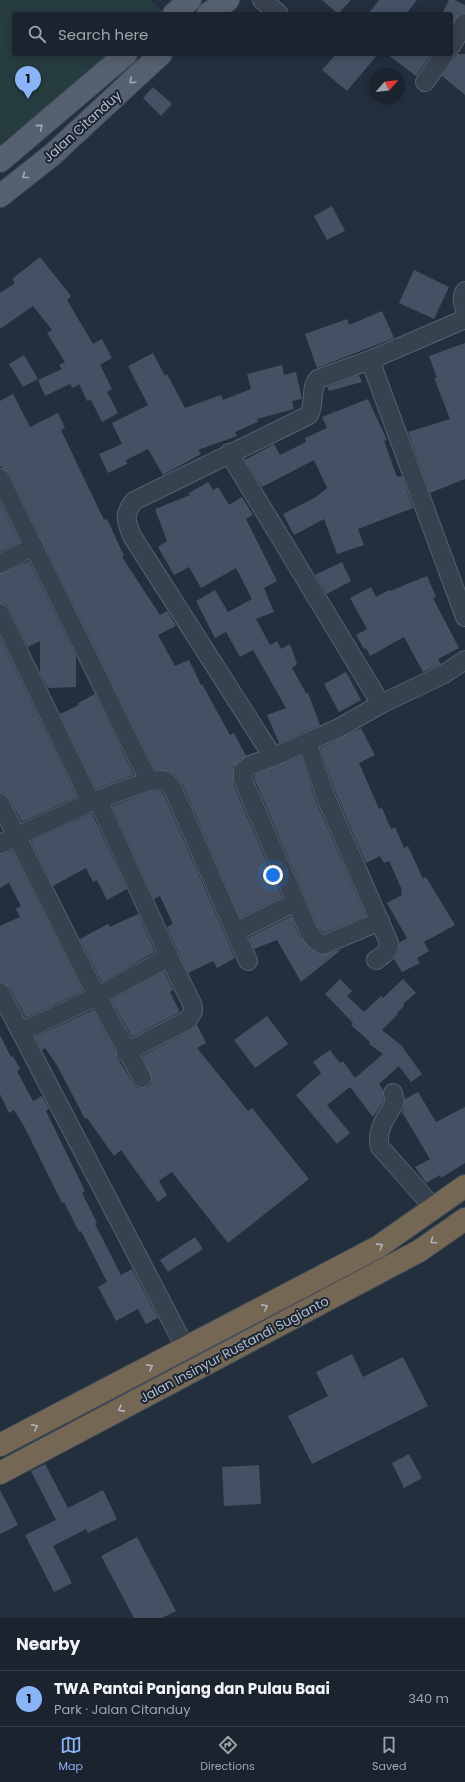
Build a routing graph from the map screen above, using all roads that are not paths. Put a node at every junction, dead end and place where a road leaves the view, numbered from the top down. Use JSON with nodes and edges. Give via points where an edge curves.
{"nodes":[{"id":1,"x":190,"y":0,"type":"edge"},
{"id":2,"x":228,"y":0,"type":"edge"},
{"id":3,"x":262,"y":0,"type":"edge"},
{"id":4,"x":176,"y":12,"type":"edge"},
{"id":5,"x":211,"y":12,"type":"edge"},
{"id":6,"x":277,"y":12,"type":"edge"},
{"id":7,"x":465,"y":23,"type":"edge"},
{"id":8,"x":453,"y":43,"type":"edge"},
{"id":9,"x":124,"y":56,"type":"edge"},
{"id":10,"x":159,"y":56,"type":"edge"},
{"id":11,"x":444,"y":56,"type":"edge"},
{"id":12,"x":425,"y":82,"type":"dead end"},
{"id":13,"x":0,"y":161,"type":"edge"},
{"id":14,"x":0,"y":196,"type":"edge"},
{"id":15,"x":465,"y":291,"type":"edge"},
{"id":16,"x":465,"y":310,"type":"edge"},
{"id":17,"x":465,"y":319,"type":"edge"},
{"id":18,"x":370,"y":360,"type":"junction"},
{"id":19,"x":229,"y":453,"type":"junction"},
{"id":20,"x":1,"y":481,"type":"edge"},
{"id":21,"x":34,"y":546,"type":"junction"},
{"id":22,"x":0,"y":564,"type":"edge"},
{"id":23,"x":0,"y":612,"type":"edge"},
{"id":24,"x":465,"y":617,"type":"edge"},
{"id":25,"x":465,"y":660,"type":"edge"},
{"id":26,"x":381,"y":704,"type":"junction"},
{"id":27,"x":307,"y":742,"type":"junction"},
{"id":28,"x":273,"y":757,"type":"junction"},
{"id":29,"x":149,"y":781,"type":"junction"},
{"id":30,"x":94,"y":801,"type":"junction"},
{"id":31,"x":0,"y":803,"type":"edge"},
{"id":32,"x":16,"y":835,"type":"junction"},
{"id":33,"x":0,"y":844,"type":"edge"},
{"id":34,"x":295,"y":902,"type":"junction"},
{"id":35,"x":380,"y":921,"type":"junction"},
{"id":36,"x":235,"y":932,"type":"junction"},
{"id":37,"x":169,"y":957,"type":"junction"},
{"id":38,"x":376,"y":960,"type":"dead end"},
{"id":39,"x":248,"y":961,"type":"dead end"},
{"id":40,"x":0,"y":992,"type":"edge"},
{"id":41,"x":97,"y":996,"type":"junction"},
{"id":42,"x":21,"y":1032,"type":"junction"},
{"id":43,"x":126,"y":1052,"type":"junction"},
{"id":44,"x":142,"y":1078,"type":"dead end"},
{"id":45,"x":393,"y":1093,"type":"dead end"},
{"id":46,"x":465,"y":1186,"type":"edge"},
{"id":47,"x":433,"y":1207,"type":"junction"},
{"id":48,"x":465,"y":1219,"type":"edge"},
{"id":49,"x":186,"y":1349,"type":"junction"},
{"id":50,"x":0,"y":1445,"type":"edge"},
{"id":51,"x":0,"y":1473,"type":"edge"}],
"edges":[{"from":1,"to":4,"type":"main road"},
{"from":2,"to":5,"type":"main road"},
{"from":3,"to":6,"type":"street"},
{"from":7,"to":8,"type":"street"},
{"from":13,"to":9,"type":"main road","name":"Jalan Citanduy","one_way":true},
{"from":10,"to":14,"type":"main road","name":"Jalan Citanduy","one_way":true,"via":[[52,154]]},
{"from":11,"to":12,"type":"street"},
{"from":15,"to":16,"type":"street","via":[[462,300]]},
{"from":17,"to":18,"type":"street"},
{"from":18,"to":19,"type":"street","via":[[318,379],[309,414]]},
{"from":18,"to":24,"type":"street"},
{"from":19,"to":26,"type":"street"},
{"from":19,"to":28,"type":"street","via":[[134,500],[127,510],[126,520],[132,536]]},
{"from":20,"to":21,"type":"street"},
{"from":21,"to":22,"type":"street"},
{"from":21,"to":29,"type":"street"},
{"from":23,"to":30,"type":"street"},
{"from":25,"to":26,"type":"street","via":[[444,674]]},
{"from":26,"to":27,"type":"street","via":[[339,728]]},
{"from":27,"to":28,"type":"street"},
{"from":27,"to":35,"type":"street","via":[[327,800]]},
{"from":28,"to":34,"type":"street","via":[[245,768],[243,780]]},
{"from":29,"to":30,"type":"street"},
{"from":29,"to":36,"type":"street","via":[[163,780],[173,790]]},
{"from":30,"to":32,"type":"street"},
{"from":30,"to":37,"type":"street"},
{"from":31,"to":32,"type":"street"},
{"from":32,"to":33,"type":"street"},
{"from":32,"to":41,"type":"street"},
{"from":34,"to":35,"type":"street","via":[[309,932],[323,945]]},
{"from":34,"to":36,"type":"street"},
{"from":35,"to":38,"type":"street","via":[[389,948],[386,954]]},
{"from":36,"to":39,"type":"street"},
{"from":37,"to":41,"type":"street"},
{"from":37,"to":43,"type":"street","via":[[193,1006],[192,1016]]},
{"from":40,"to":42,"type":"street"},
{"from":41,"to":42,"type":"street"},
{"from":41,"to":43,"type":"street"},
{"from":42,"to":49,"type":"street"},
{"from":43,"to":44,"type":"street"},
{"from":45,"to":47,"type":"street","via":[[395,1102],[384,1120],[378,1141],[380,1147]]},
{"from":46,"to":47,"type":"highway"},
{"from":49,"to":47,"type":"highway","one_way":true,"via":[[378,1247]]},
{"from":48,"to":51,"type":"highway","name":"Jalan Insinyur Rustandi Sugianto","one_way":true,"via":[[419,1251]]},
{"from":50,"to":49,"type":"highway","one_way":true}]}
